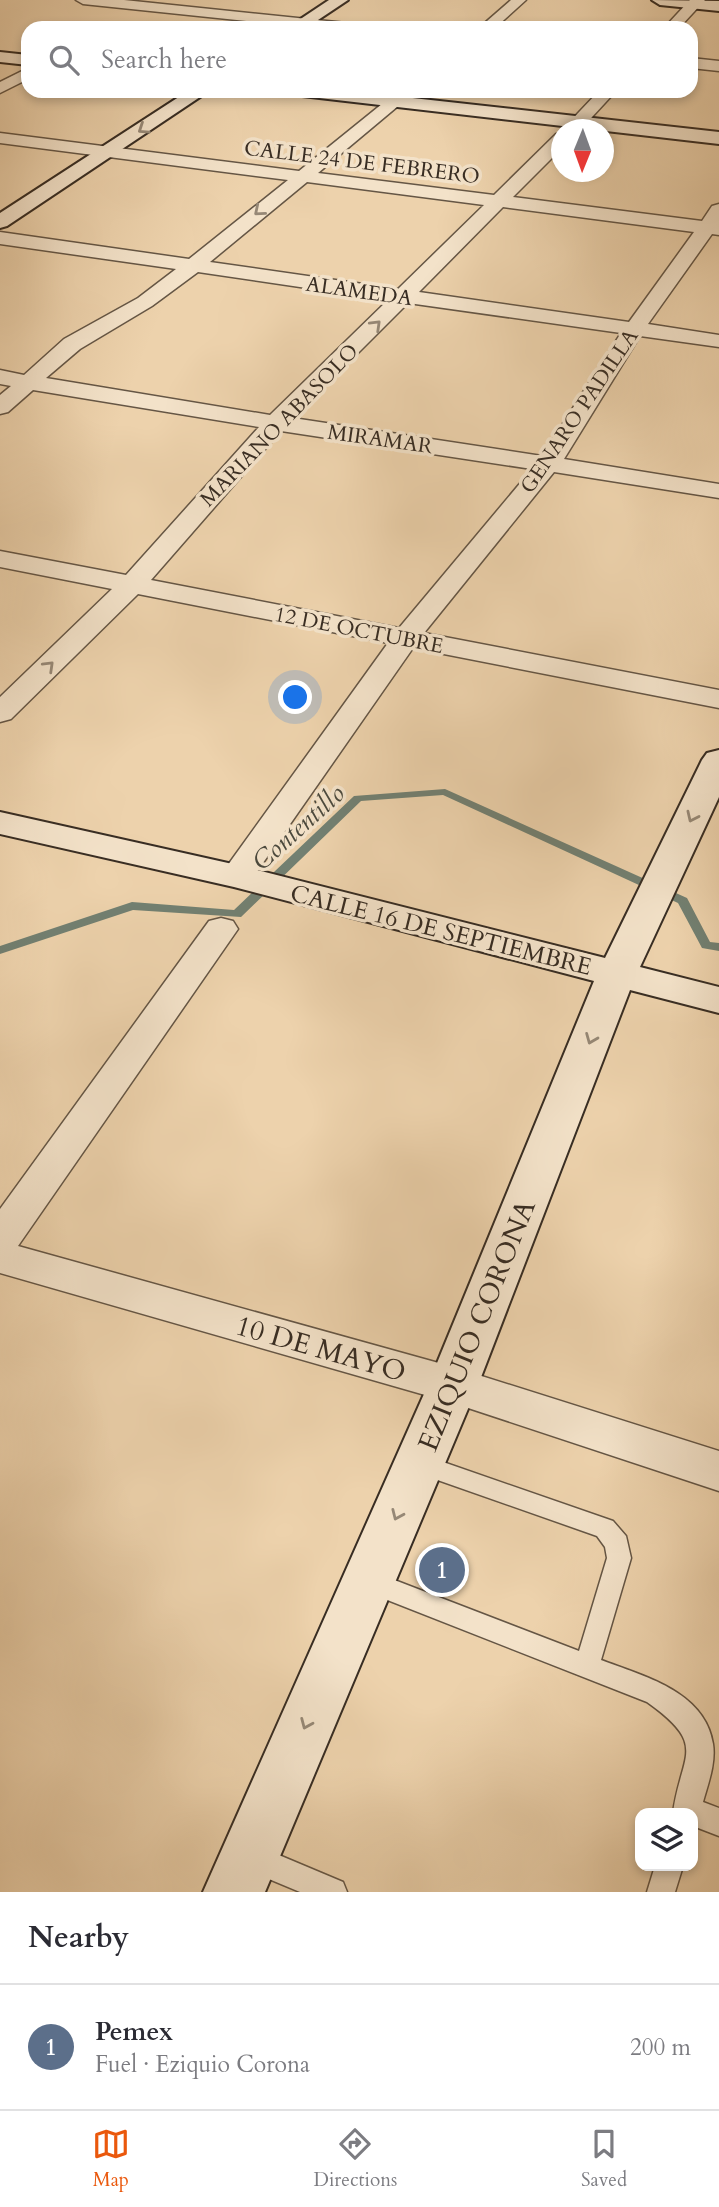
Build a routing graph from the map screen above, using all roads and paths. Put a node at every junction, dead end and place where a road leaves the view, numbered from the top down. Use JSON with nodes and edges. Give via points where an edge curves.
{"nodes":[{"id":1,"x":83,"y":0,"type":"edge"},
{"id":2,"x":340,"y":0,"type":"edge"},
{"id":3,"x":519,"y":0,"type":"edge"},
{"id":4,"x":660,"y":0,"type":"edge"},
{"id":5,"x":696,"y":2,"type":"edge"},
{"id":6,"x":152,"y":3,"type":"edge"},
{"id":7,"x":719,"y":6,"type":"edge"},
{"id":8,"x":127,"y":17,"type":"dead end"},
{"id":9,"x":272,"y":21,"type":"edge"},
{"id":10,"x":306,"y":21,"type":"edge"},
{"id":11,"x":494,"y":21,"type":"edge"},
{"id":12,"x":678,"y":21,"type":"edge"},
{"id":13,"x":0,"y":57,"type":"edge"},
{"id":14,"x":21,"y":59,"type":"edge"},
{"id":15,"x":698,"y":64,"type":"edge"},
{"id":16,"x":719,"y":66,"type":"edge"},
{"id":17,"x":21,"y":77,"type":"edge"},
{"id":18,"x":0,"y":88,"type":"edge"},
{"id":19,"x":189,"y":98,"type":"edge"},
{"id":20,"x":399,"y":98,"type":"edge"},
{"id":21,"x":411,"y":98,"type":"edge"},
{"id":22,"x":601,"y":98,"type":"edge"},
{"id":23,"x":581,"y":119,"type":"edge"},
{"id":24,"x":551,"y":126,"type":"edge"},
{"id":25,"x":614,"y":132,"type":"edge"},
{"id":26,"x":0,"y":138,"type":"edge"},
{"id":27,"x":719,"y":138,"type":"edge"},
{"id":28,"x":111,"y":150,"type":"junction"},
{"id":29,"x":551,"y":150,"type":"edge"},
{"id":30,"x":300,"y":177,"type":"junction"},
{"id":31,"x":500,"y":202,"type":"junction"},
{"id":32,"x":0,"y":222,"type":"edge"},
{"id":33,"x":715,"y":222,"type":"edge"},
{"id":34,"x":0,"y":238,"type":"edge"},
{"id":35,"x":192,"y":267,"type":"junction"},
{"id":36,"x":404,"y":297,"type":"junction"},
{"id":37,"x":634,"y":329,"type":"junction"},
{"id":38,"x":719,"y":341,"type":"edge"},
{"id":39,"x":0,"y":377,"type":"edge"},
{"id":40,"x":28,"y":382,"type":"junction"},
{"id":41,"x":0,"y":407,"type":"edge"},
{"id":42,"x":274,"y":424,"type":"junction"},
{"id":43,"x":549,"y":463,"type":"junction"},
{"id":44,"x":719,"y":491,"type":"edge"},
{"id":45,"x":0,"y":559,"type":"edge"},
{"id":46,"x":132,"y":585,"type":"junction"},
{"id":47,"x":405,"y":639,"type":"junction"},
{"id":48,"x":719,"y":699,"type":"edge"},
{"id":49,"x":0,"y":713,"type":"edge"},
{"id":50,"x":719,"y":760,"type":"edge"},
{"id":51,"x":0,"y":823,"type":"edge"},
{"id":52,"x":237,"y":876,"type":"junction"},
{"id":53,"x":221,"y":929,"type":"dead end"},
{"id":54,"x":616,"y":976,"type":"junction"},
{"id":55,"x":719,"y":1000,"type":"edge"},
{"id":56,"x":0,"y":1240,"type":"edge"},
{"id":57,"x":0,"y":1257,"type":"edge"},
{"id":58,"x":453,"y":1385,"type":"junction"},
{"id":59,"x":419,"y":1463,"type":"junction"},
{"id":60,"x":719,"y":1471,"type":"edge"},
{"id":61,"x":368,"y":1581,"type":"junction"},
{"id":62,"x":587,"y":1665,"type":"junction"},
{"id":63,"x":687,"y":1808,"type":"edge"},
{"id":64,"x":698,"y":1816,"type":"edge"},
{"id":65,"x":719,"y":1822,"type":"edge"},
{"id":66,"x":667,"y":1871,"type":"edge"},
{"id":67,"x":241,"y":1874,"type":"edge"},
{"id":68,"x":333,"y":1892,"type":"edge"},
{"id":69,"x":661,"y":1892,"type":"edge"}],
"edges":[{"from":1,"to":6,"type":"street"},
{"from":2,"to":10,"type":"street"},
{"from":3,"to":11,"type":"street"},
{"from":4,"to":5,"type":"street"},
{"from":5,"to":7,"type":"street"},
{"from":5,"to":12,"type":"street"},
{"from":6,"to":8,"type":"street"},
{"from":6,"to":9,"type":"street"},
{"from":13,"to":14,"type":"street"},
{"from":15,"to":16,"type":"street"},
{"from":17,"to":18,"type":"street"},
{"from":19,"to":28,"type":"street","one_way":true},
{"from":20,"to":30,"type":"street"},
{"from":21,"to":24,"type":"street"},
{"from":22,"to":23,"type":"street","name":"MARIANO ABASOLO"},
{"from":25,"to":27,"type":"street"},
{"from":26,"to":28,"type":"street","name":"CALLE 24 DE FEBRERO"},
{"from":28,"to":30,"type":"street","name":"CALLE 24 DE FEBRERO"},
{"from":28,"to":32,"type":"street"},
{"from":29,"to":31,"type":"street","name":"MARIANO ABASOLO"},
{"from":30,"to":31,"type":"street","name":"CALLE 24 DE FEBRERO"},
{"from":30,"to":35,"type":"street","one_way":true},
{"from":31,"to":33,"type":"street","name":"CALLE 24 DE FEBRERO"},
{"from":31,"to":36,"type":"street","name":"MARIANO ABASOLO"},
{"from":33,"to":37,"type":"street","name":"GENARO PADILLA"},
{"from":34,"to":35,"type":"street","name":"ALAMEDA"},
{"from":35,"to":36,"type":"street","name":"ALAMEDA"},
{"from":35,"to":40,"type":"street","via":[[145,302],[72,344]]},
{"from":36,"to":37,"type":"street","name":"ALAMEDA"},
{"from":42,"to":36,"type":"street","name":"MARIANO ABASOLO","one_way":true},
{"from":37,"to":38,"type":"street","name":"ALAMEDA"},
{"from":37,"to":43,"type":"street","name":"GENARO PADILLA"},
{"from":39,"to":40,"type":"street","name":"MIRAMAR"},
{"from":40,"to":41,"type":"street"},
{"from":40,"to":42,"type":"street","name":"MIRAMAR"},
{"from":42,"to":43,"type":"street","name":"MIRAMAR"},
{"from":42,"to":46,"type":"street","name":"MARIANO ABASOLO"},
{"from":43,"to":44,"type":"street","name":"MIRAMAR"},
{"from":43,"to":47,"type":"street","name":"GENARO PADILLA"},
{"from":45,"to":46,"type":"street","name":"12 DE OCTUBRE"},
{"from":46,"to":47,"type":"street","name":"12 DE OCTUBRE"},
{"from":49,"to":46,"type":"street","name":"MARIANO ABASOLO","one_way":true},
{"from":47,"to":48,"type":"street","name":"12 DE OCTUBRE"},
{"from":47,"to":52,"type":"street","name":"GENARO PADILLA"},
{"from":50,"to":54,"type":"street","name":"EZIQUIO CORONA","one_way":true},
{"from":51,"to":52,"type":"street","name":"CALLE 16 DE SEPTIEMBRE"},
{"from":52,"to":54,"type":"street","name":"CALLE 16 DE SEPTIEMBRE"},
{"from":53,"to":56,"type":"street"},
{"from":54,"to":55,"type":"street","name":"CALLE 16 DE SEPTIEMBRE"},
{"from":54,"to":58,"type":"street","name":"EZIQUIO CORONA","one_way":true},
{"from":57,"to":58,"type":"street","name":"10 DE MAYO"},
{"from":58,"to":59,"type":"street","name":"EZIQUIO CORONA"},
{"from":58,"to":60,"type":"street","name":"10 DE MAYO"},
{"from":59,"to":61,"type":"street","name":"EZIQUIO CORONA","one_way":true},
{"from":59,"to":62,"type":"lane","via":[[605,1528],[613,1535],[619,1558]]},
{"from":61,"to":62,"type":"lane"},
{"from":61,"to":67,"type":"street","name":"EZIQUIO CORONA","one_way":true},
{"from":62,"to":63,"type":"lane","via":[[656,1693],[696,1727],[703,1751]]},
{"from":64,"to":65,"type":"lane"},
{"from":66,"to":69,"type":"lane"},
{"from":67,"to":68,"type":"lane"}]}
